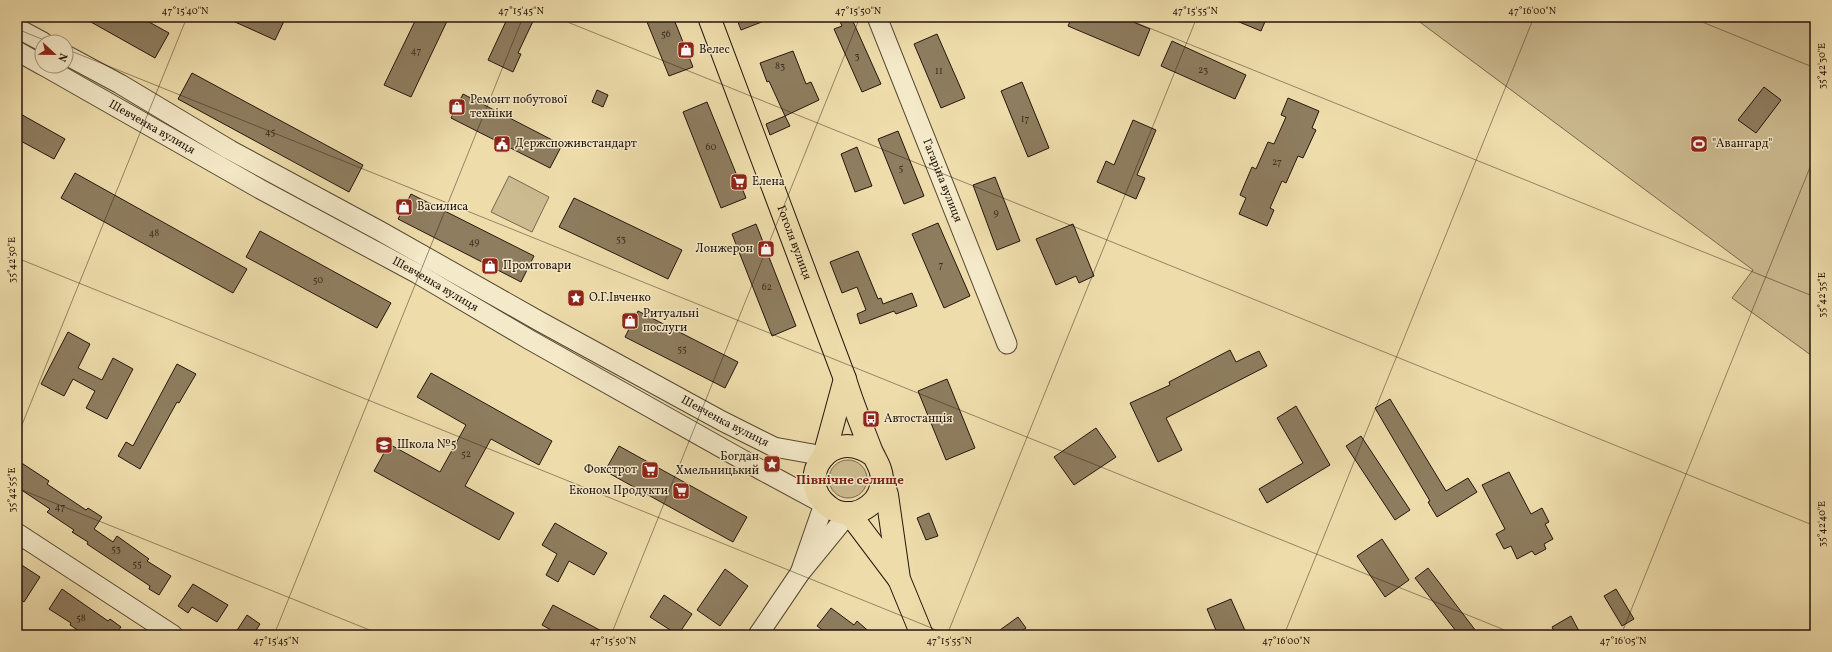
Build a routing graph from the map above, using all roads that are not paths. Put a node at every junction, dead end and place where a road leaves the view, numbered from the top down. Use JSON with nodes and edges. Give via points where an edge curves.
{"nodes":[{"id":1,"x":709,"y":17,"type":"edge"},
{"id":2,"x":877,"y":17,"type":"edge"},
{"id":3,"x":17,"y":28,"type":"edge"},
{"id":4,"x":34,"y":37,"type":"edge"},
{"id":5,"x":17,"y":50,"type":"edge"},
{"id":6,"x":74,"y":59,"type":"edge"},
{"id":7,"x":34,"y":60,"type":"edge"},
{"id":8,"x":59,"y":74,"type":"edge"},
{"id":9,"x":373,"y":227,"type":"junction"},
{"id":10,"x":364,"y":245,"type":"junction"},
{"id":11,"x":1006,"y":344,"type":"dead end"},
{"id":12,"x":845,"y":379,"type":"junction"},
{"id":13,"x":824,"y":456,"type":"junction"},
{"id":14,"x":874,"y":456,"type":"junction"},
{"id":15,"x":882,"y":479,"type":"junction"},
{"id":16,"x":824,"y":504,"type":"junction"},
{"id":17,"x":848,"y":513,"type":"junction"},
{"id":18,"x":17,"y":533,"type":"edge"},
{"id":19,"x":800,"y":573,"type":"junction"},
{"id":20,"x":899,"y":579,"type":"junction"},
{"id":21,"x":173,"y":635,"type":"edge"},
{"id":22,"x":758,"y":635,"type":"edge"},
{"id":23,"x":922,"y":635,"type":"edge"}],
"edges":[{"from":1,"to":12,"type":"main road","name":"Гоголя вулиця"},
{"from":2,"to":11,"type":"street","name":"Гагаріна вулиця"},
{"from":3,"to":4,"type":"street"},
{"from":5,"to":7,"type":"street","name":"Шевченка вулиця"},
{"from":6,"to":9,"type":"street","name":"Шевченка вулиця","via":[[230,150]]},
{"from":8,"to":10,"type":"street","name":"Шевченка вулиця"},
{"from":9,"to":10,"type":"street"},
{"from":9,"to":13,"type":"street","name":"Шевченка вулиця","via":[[539,321],[774,447]]},
{"from":10,"to":16,"type":"street","name":"Шевченка вулиця"},
{"from":12,"to":13,"type":"main road"},
{"from":12,"to":14,"type":"main road","name":"Гоголя вулиця"},
{"from":13,"to":14,"type":"main road","via":[[831,450],[848,445]]},
{"from":13,"to":16,"type":"main road","via":[[815,471],[814,480],[815,489]]},
{"from":14,"to":15,"type":"main road","name":"Гоголя вулиця","via":[[881,470]]},
{"from":15,"to":17,"type":"main road","via":[[881,488],[872,503],[857,512]]},
{"from":15,"to":20,"type":"main road","name":"Гоголя вулиця","via":[[887,495]]},
{"from":16,"to":17,"type":"main road"},
{"from":16,"to":19,"type":"street"},
{"from":17,"to":19,"type":"street"},
{"from":17,"to":20,"type":"main road","name":"Гоголя вулиця"},
{"from":18,"to":21,"type":"street"},
{"from":19,"to":22,"type":"street"},
{"from":20,"to":23,"type":"main road","name":"Гоголя вулиця"}]}
